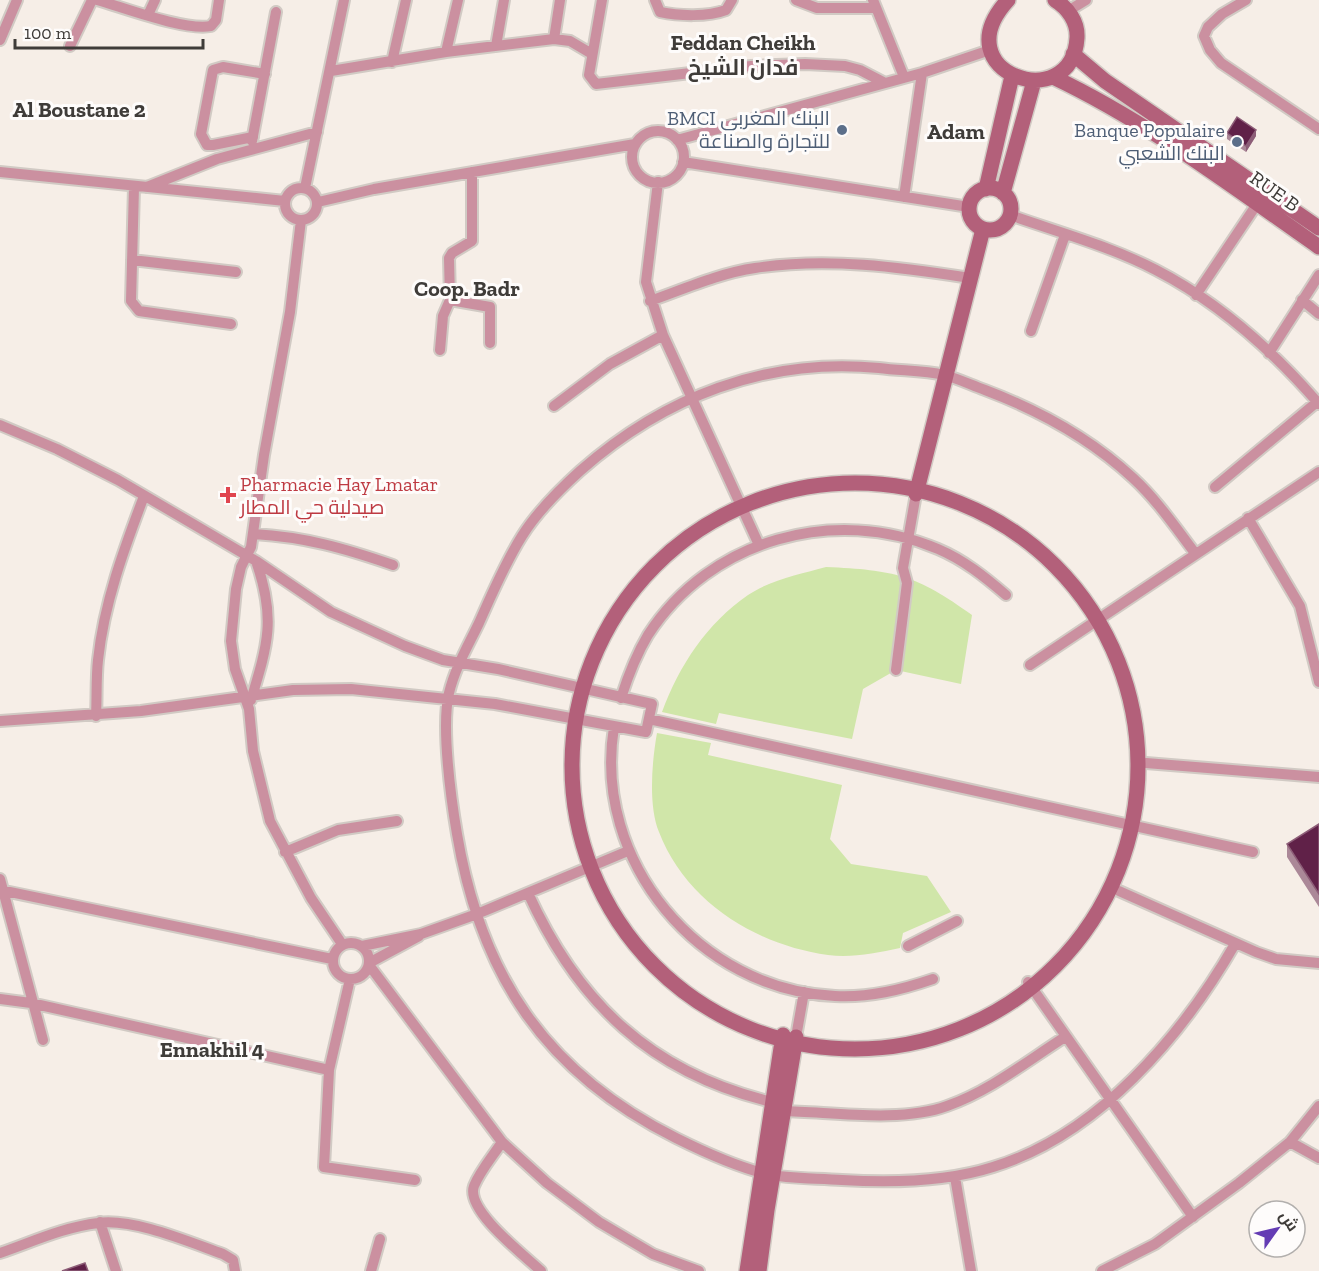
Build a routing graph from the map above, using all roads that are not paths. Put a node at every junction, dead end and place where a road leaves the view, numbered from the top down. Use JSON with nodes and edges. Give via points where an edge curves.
{"nodes":[{"id":1,"x":17,"y":0,"type":"edge"},
{"id":2,"x":92,"y":0,"type":"edge"},
{"id":3,"x":97,"y":0,"type":"edge"},
{"id":4,"x":155,"y":0,"type":"edge"},
{"id":5,"x":219,"y":0,"type":"edge"},
{"id":6,"x":344,"y":0,"type":"edge"},
{"id":7,"x":406,"y":0,"type":"edge"},
{"id":8,"x":458,"y":0,"type":"edge"},
{"id":9,"x":504,"y":0,"type":"edge"},
{"id":10,"x":560,"y":0,"type":"edge"},
{"id":11,"x":602,"y":0,"type":"edge"},
{"id":12,"x":655,"y":0,"type":"edge"},
{"id":13,"x":732,"y":0,"type":"edge"},
{"id":14,"x":796,"y":0,"type":"edge"},
{"id":15,"x":992,"y":0,"type":"edge"},
{"id":16,"x":1008,"y":0,"type":"edge"},
{"id":17,"x":1055,"y":0,"type":"edge"},
{"id":18,"x":1086,"y":0,"type":"edge"},
{"id":19,"x":1246,"y":0,"type":"edge"},
{"id":20,"x":875,"y":4,"type":"edge"},
{"id":21,"x":1068,"y":11,"type":"junction"},
{"id":22,"x":276,"y":12,"type":"dead end"},
{"id":23,"x":148,"y":15,"type":"junction"},
{"id":24,"x":993,"y":16,"type":"junction"},
{"id":25,"x":554,"y":39,"type":"junction"},
{"id":26,"x":0,"y":40,"type":"edge"},
{"id":27,"x":70,"y":46,"type":"dead end"},
{"id":28,"x":496,"y":46,"type":"junction"},
{"id":29,"x":990,"y":50,"type":"junction"},
{"id":30,"x":446,"y":52,"type":"junction"},
{"id":31,"x":592,"y":54,"type":"junction"},
{"id":32,"x":1073,"y":54,"type":"junction"},
{"id":33,"x":392,"y":62,"type":"junction"},
{"id":34,"x":331,"y":72,"type":"junction"},
{"id":35,"x":922,"y":73,"type":"junction"},
{"id":36,"x":265,"y":74,"type":"junction"},
{"id":37,"x":1012,"y":76,"type":"junction"},
{"id":38,"x":904,"y":77,"type":"junction"},
{"id":39,"x":1053,"y":77,"type":"junction"},
{"id":40,"x":1034,"y":81,"type":"junction"},
{"id":41,"x":885,"y":83,"type":"junction"},
{"id":42,"x":1319,"y":129,"type":"edge"},
{"id":43,"x":317,"y":132,"type":"junction"},
{"id":44,"x":253,"y":137,"type":"junction"},
{"id":45,"x":677,"y":140,"type":"junction"},
{"id":46,"x":635,"y":144,"type":"junction"},
{"id":47,"x":251,"y":150,"type":"junction"},
{"id":48,"x":683,"y":162,"type":"junction"},
{"id":49,"x":0,"y":172,"type":"edge"},
{"id":50,"x":472,"y":172,"type":"junction"},
{"id":51,"x":658,"y":182,"type":"junction"},
{"id":52,"x":139,"y":187,"type":"junction"},
{"id":53,"x":305,"y":188,"type":"junction"},
{"id":54,"x":986,"y":189,"type":"junction"},
{"id":55,"x":1003,"y":193,"type":"junction"},
{"id":56,"x":904,"y":197,"type":"junction"},
{"id":57,"x":285,"y":201,"type":"junction"},
{"id":58,"x":318,"y":202,"type":"junction"},
{"id":59,"x":1257,"y":204,"type":"junction"},
{"id":60,"x":969,"y":207,"type":"junction"},
{"id":61,"x":1010,"y":215,"type":"junction"},
{"id":62,"x":301,"y":220,"type":"junction"},
{"id":63,"x":1319,"y":228,"type":"edge"},
{"id":64,"x":983,"y":229,"type":"junction"},
{"id":65,"x":1065,"y":235,"type":"junction"},
{"id":66,"x":1319,"y":247,"type":"edge"},
{"id":67,"x":132,"y":260,"type":"junction"},
{"id":68,"x":236,"y":272,"type":"dead end"},
{"id":69,"x":1319,"y":275,"type":"edge"},
{"id":70,"x":970,"y":278,"type":"junction"},
{"id":71,"x":1196,"y":295,"type":"junction"},
{"id":72,"x":450,"y":300,"type":"junction"},
{"id":73,"x":1302,"y":300,"type":"junction"},
{"id":74,"x":650,"y":301,"type":"junction"},
{"id":75,"x":1319,"y":314,"type":"edge"},
{"id":76,"x":231,"y":324,"type":"dead end"},
{"id":77,"x":1031,"y":331,"type":"dead end"},
{"id":78,"x":663,"y":335,"type":"junction"},
{"id":79,"x":490,"y":343,"type":"dead end"},
{"id":80,"x":440,"y":350,"type":"dead end"},
{"id":81,"x":1269,"y":353,"type":"junction"},
{"id":82,"x":945,"y":375,"type":"junction"},
{"id":83,"x":691,"y":396,"type":"junction"},
{"id":84,"x":1318,"y":403,"type":"edge"},
{"id":85,"x":554,"y":406,"type":"dead end"},
{"id":86,"x":0,"y":425,"type":"edge"},
{"id":87,"x":1319,"y":472,"type":"edge"},
{"id":88,"x":1215,"y":487,"type":"dead end"},
{"id":89,"x":916,"y":494,"type":"junction"},
{"id":90,"x":144,"y":496,"type":"junction"},
{"id":91,"x":742,"y":508,"type":"junction"},
{"id":92,"x":1248,"y":518,"type":"junction"},
{"id":93,"x":253,"y":534,"type":"junction"},
{"id":94,"x":907,"y":538,"type":"junction"},
{"id":95,"x":759,"y":545,"type":"junction"},
{"id":96,"x":1196,"y":553,"type":"junction"},
{"id":97,"x":251,"y":554,"type":"junction"},
{"id":98,"x":393,"y":565,"type":"dead end"},
{"id":99,"x":1006,"y":595,"type":"dead end"},
{"id":100,"x":1096,"y":622,"type":"junction"},
{"id":101,"x":459,"y":663,"type":"junction"},
{"id":102,"x":1317,"y":663,"type":"edge"},
{"id":103,"x":1030,"y":665,"type":"dead end"},
{"id":104,"x":897,"y":670,"type":"dead end"},
{"id":105,"x":1319,"y":682,"type":"edge"},
{"id":106,"x":579,"y":687,"type":"junction"},
{"id":107,"x":249,"y":696,"type":"junction"},
{"id":108,"x":447,"y":698,"type":"junction"},
{"id":109,"x":621,"y":698,"type":"junction"},
{"id":110,"x":96,"y":716,"type":"junction"},
{"id":111,"x":570,"y":719,"type":"junction"},
{"id":112,"x":649,"y":719,"type":"junction"},
{"id":113,"x":0,"y":721,"type":"edge"},
{"id":114,"x":614,"y":727,"type":"junction"},
{"id":115,"x":1146,"y":763,"type":"junction"},
{"id":116,"x":1319,"y":777,"type":"edge"},
{"id":117,"x":397,"y":821,"type":"dead end"},
{"id":118,"x":1142,"y":827,"type":"junction"},
{"id":119,"x":628,"y":851,"type":"junction"},
{"id":120,"x":285,"y":852,"type":"junction"},
{"id":121,"x":1253,"y":852,"type":"dead end"},
{"id":122,"x":588,"y":869,"type":"junction"},
{"id":123,"x":1,"y":886,"type":"edge"},
{"id":124,"x":1119,"y":891,"type":"junction"},
{"id":125,"x":528,"y":893,"type":"junction"},
{"id":126,"x":477,"y":914,"type":"junction"},
{"id":127,"x":957,"y":921,"type":"dead end"},
{"id":128,"x":421,"y":934,"type":"junction"},
{"id":129,"x":342,"y":944,"type":"junction"},
{"id":130,"x":1235,"y":944,"type":"junction"},
{"id":131,"x":362,"y":946,"type":"junction"},
{"id":132,"x":908,"y":946,"type":"dead end"},
{"id":133,"x":332,"y":959,"type":"junction"},
{"id":134,"x":1319,"y":963,"type":"edge"},
{"id":135,"x":369,"y":964,"type":"junction"},
{"id":136,"x":350,"y":979,"type":"junction"},
{"id":137,"x":933,"y":980,"type":"dead end"},
{"id":138,"x":1028,"y":982,"type":"junction"},
{"id":139,"x":804,"y":992,"type":"junction"},
{"id":140,"x":0,"y":999,"type":"edge"},
{"id":141,"x":31,"y":1003,"type":"junction"},
{"id":142,"x":789,"y":1036,"type":"junction"},
{"id":143,"x":1065,"y":1037,"type":"junction"},
{"id":144,"x":43,"y":1040,"type":"dead end"},
{"id":145,"x":329,"y":1070,"type":"junction"},
{"id":146,"x":1110,"y":1101,"type":"junction"},
{"id":147,"x":778,"y":1106,"type":"junction"},
{"id":148,"x":1319,"y":1106,"type":"edge"},
{"id":149,"x":502,"y":1142,"type":"junction"},
{"id":150,"x":1290,"y":1142,"type":"junction"},
{"id":151,"x":1319,"y":1158,"type":"edge"},
{"id":152,"x":766,"y":1173,"type":"junction"},
{"id":153,"x":955,"y":1177,"type":"junction"},
{"id":154,"x":415,"y":1180,"type":"dead end"},
{"id":155,"x":1193,"y":1217,"type":"junction"},
{"id":156,"x":100,"y":1222,"type":"junction"},
{"id":157,"x":380,"y":1239,"type":"dead end"},
{"id":158,"x":0,"y":1253,"type":"edge"},
{"id":159,"x":116,"y":1271,"type":"edge"},
{"id":160,"x":235,"y":1271,"type":"edge"},
{"id":161,"x":371,"y":1271,"type":"edge"},
{"id":162,"x":540,"y":1271,"type":"edge"},
{"id":163,"x":699,"y":1271,"type":"edge"},
{"id":164,"x":747,"y":1271,"type":"edge"},
{"id":165,"x":759,"y":1271,"type":"edge"},
{"id":166,"x":971,"y":1271,"type":"edge"},
{"id":167,"x":1102,"y":1271,"type":"edge"}],
"edges":[{"from":1,"to":26,"type":"street"},
{"from":2,"to":27,"type":"street"},
{"from":3,"to":23,"type":"street"},
{"from":4,"to":23,"type":"street"},
{"from":5,"to":23,"type":"street","via":[[216,20],[211,26],[186,25]]},
{"from":6,"to":34,"type":"street"},
{"from":7,"to":33,"type":"street"},
{"from":8,"to":30,"type":"street"},
{"from":9,"to":28,"type":"street"},
{"from":10,"to":25,"type":"street"},
{"from":11,"to":31,"type":"street"},
{"from":12,"to":13,"type":"street","via":[[660,12],[671,14],[718,13],[726,10]]},
{"from":14,"to":20,"type":"street","via":[[817,8]]},
{"from":15,"to":24,"type":"street"},
{"from":16,"to":24,"type":"street"},
{"from":17,"to":21,"type":"street"},
{"from":18,"to":21,"type":"street"},
{"from":19,"to":42,"type":"street","via":[[1208,27],[1204,36],[1210,50],[1221,63]]},
{"from":20,"to":38,"type":"street"},
{"from":21,"to":32,"type":"street","via":[[1077,35]]},
{"from":22,"to":36,"type":"street"},
{"from":24,"to":29,"type":"street","via":[[988,31]]},
{"from":25,"to":28,"type":"street"},
{"from":25,"to":31,"type":"street","via":[[570,41]]},
{"from":28,"to":30,"type":"street"},
{"from":29,"to":35,"type":"street"},
{"from":29,"to":37,"type":"street","via":[[1002,69]]},
{"from":30,"to":33,"type":"street"},
{"from":31,"to":41,"type":"street","via":[[589,78],[601,85],[705,70],[805,64],[845,66]]},
{"from":32,"to":39,"type":"street","via":[[1065,68]]},
{"from":32,"to":63,"type":"street","name":"RUE B","via":[[1105,81]]},
{"from":33,"to":34,"type":"street"},
{"from":34,"to":43,"type":"street"},
{"from":35,"to":38,"type":"street"},
{"from":35,"to":56,"type":"street"},
{"from":36,"to":44,"type":"street"},
{"from":36,"to":44,"type":"street","via":[[223,67],[213,70],[201,134],[207,145]]},
{"from":37,"to":40,"type":"street"},
{"from":37,"to":54,"type":"street"},
{"from":38,"to":41,"type":"street"},
{"from":39,"to":40,"type":"street"},
{"from":39,"to":59,"type":"street","name":"RUE B","via":[[1091,95]]},
{"from":40,"to":55,"type":"street"},
{"from":41,"to":45,"type":"street"},
{"from":43,"to":47,"type":"street"},
{"from":43,"to":53,"type":"street"},
{"from":44,"to":47,"type":"street"},
{"from":45,"to":46,"type":"street","via":[[666,132],[651,132]]},
{"from":45,"to":48,"type":"street"},
{"from":46,"to":50,"type":"street"},
{"from":46,"to":51,"type":"street","via":[[636,170]]},
{"from":47,"to":52,"type":"street"},
{"from":48,"to":51,"type":"street","via":[[674,176]]},
{"from":48,"to":56,"type":"street"},
{"from":49,"to":52,"type":"street"},
{"from":50,"to":58,"type":"street"},
{"from":50,"to":72,"type":"street","via":[[472,241],[449,258]]},
{"from":51,"to":74,"type":"street","via":[[646,269]]},
{"from":52,"to":57,"type":"street"},
{"from":52,"to":67,"type":"street"},
{"from":53,"to":57,"type":"street","via":[[292,190]]},
{"from":53,"to":58,"type":"street"},
{"from":54,"to":55,"type":"street"},
{"from":54,"to":60,"type":"street","via":[[973,196]]},
{"from":55,"to":61,"type":"street","via":[[1010,205]]},
{"from":56,"to":60,"type":"street"},
{"from":57,"to":62,"type":"street","via":[[288,214]]},
{"from":58,"to":62,"type":"street","via":[[316,212]]},
{"from":59,"to":66,"type":"street","name":"RUE B"},
{"from":59,"to":71,"type":"street"},
{"from":60,"to":64,"type":"street","via":[[971,219]]},
{"from":61,"to":64,"type":"street","via":[[997,229]]},
{"from":61,"to":65,"type":"street"},
{"from":62,"to":93,"type":"street","via":[[290,312]]},
{"from":64,"to":70,"type":"street"},
{"from":65,"to":71,"type":"street","via":[[1157,270]]},
{"from":65,"to":77,"type":"street"},
{"from":67,"to":68,"type":"street"},
{"from":67,"to":76,"type":"street","via":[[131,301],[139,311]]},
{"from":69,"to":73,"type":"street"},
{"from":70,"to":74,"type":"street","via":[[847,264],[784,264],[735,273]]},
{"from":70,"to":82,"type":"street"},
{"from":71,"to":81,"type":"street"},
{"from":72,"to":79,"type":"street","via":[[490,306]]},
{"from":72,"to":80,"type":"street","via":[[443,316]]},
{"from":73,"to":75,"type":"street"},
{"from":73,"to":81,"type":"street"},
{"from":74,"to":78,"type":"street"},
{"from":78,"to":83,"type":"street"},
{"from":78,"to":85,"type":"street","via":[[610,364]]},
{"from":81,"to":84,"type":"street"},
{"from":82,"to":83,"type":"street","via":[[863,367],[813,368],[742,380]]},
{"from":82,"to":89,"type":"street"},
{"from":82,"to":96,"type":"street","via":[[1019,403],[1080,436],[1134,479]]},
{"from":83,"to":91,"type":"street"},
{"from":83,"to":101,"type":"street","via":[[603,451],[535,518],[521,538]]},
{"from":84,"to":88,"type":"street"},
{"from":86,"to":90,"type":"street","via":[[57,449]]},
{"from":87,"to":92,"type":"street"},
{"from":89,"to":91,"type":"street","via":[[875,486],[829,486],[789,492]]},
{"from":89,"to":94,"type":"street"},
{"from":89,"to":100,"type":"street","via":[[963,509],[1017,540],[1067,584]]},
{"from":90,"to":97,"type":"street"},
{"from":90,"to":110,"type":"street","via":[[107,607],[98,660]]},
{"from":91,"to":95,"type":"street"},
{"from":91,"to":106,"type":"street","via":[[696,533],[648,574],[609,624]]},
{"from":92,"to":96,"type":"street"},
{"from":92,"to":102,"type":"street","via":[[1300,606]]},
{"from":93,"to":97,"type":"street"},
{"from":93,"to":98,"type":"street","via":[[294,536],[334,544]]},
{"from":94,"to":95,"type":"street","via":[[866,530],[830,529],[794,534]]},
{"from":94,"to":99,"type":"street","via":[[940,549],[975,569]]},
{"from":94,"to":104,"type":"street","via":[[903,568],[907,583]]},
{"from":95,"to":109,"type":"street","via":[[704,576],[670,606],[648,635],[631,667]]},
{"from":96,"to":100,"type":"street"},
{"from":97,"to":101,"type":"street","via":[[306,597],[357,625],[423,654]]},
{"from":97,"to":107,"type":"street","via":[[264,587],[269,627],[263,666]]},
{"from":97,"to":107,"type":"street","via":[[235,597],[231,641],[235,669]]},
{"from":100,"to":103,"type":"street"},
{"from":100,"to":115,"type":"street","via":[[1128,686]]},
{"from":101,"to":106,"type":"street"},
{"from":101,"to":108,"type":"street"},
{"from":102,"to":105,"type":"street"},
{"from":106,"to":109,"type":"street"},
{"from":106,"to":111,"type":"street"},
{"from":107,"to":108,"type":"street","via":[[351,689]]},
{"from":107,"to":110,"type":"street"},
{"from":107,"to":120,"type":"street","via":[[261,790]]},
{"from":108,"to":111,"type":"street"},
{"from":108,"to":126,"type":"street","via":[[452,803],[460,855]]},
{"from":109,"to":112,"type":"street","via":[[652,704]]},
{"from":110,"to":113,"type":"street"},
{"from":111,"to":114,"type":"street"},
{"from":111,"to":122,"type":"street","via":[[564,756],[566,788]]},
{"from":112,"to":114,"type":"street","via":[[646,732]]},
{"from":112,"to":118,"type":"street"},
{"from":114,"to":119,"type":"street","via":[[612,776]]},
{"from":115,"to":116,"type":"street"},
{"from":115,"to":118,"type":"street"},
{"from":117,"to":120,"type":"street","via":[[338,830]]},
{"from":118,"to":121,"type":"street"},
{"from":118,"to":124,"type":"street"},
{"from":119,"to":122,"type":"street"},
{"from":119,"to":139,"type":"street","via":[[645,883],[694,941],[759,980]]},
{"from":120,"to":129,"type":"street"},
{"from":122,"to":125,"type":"street"},
{"from":122,"to":142,"type":"street","via":[[617,920],[662,971],[720,1010]]},
{"from":123,"to":133,"type":"street"},
{"from":123,"to":141,"type":"street"},
{"from":124,"to":130,"type":"street"},
{"from":124,"to":138,"type":"street","via":[[1082,940]]},
{"from":125,"to":126,"type":"street"},
{"from":125,"to":147,"type":"street","via":[[558,955],[583,988],[626,1030],[648,1048],[697,1075]]},
{"from":126,"to":128,"type":"street"},
{"from":126,"to":152,"type":"street","via":[[494,962],[514,997],[573,1070],[639,1119],[702,1151]]},
{"from":127,"to":132,"type":"street"},
{"from":128,"to":131,"type":"street"},
{"from":128,"to":135,"type":"street"},
{"from":129,"to":131,"type":"street"},
{"from":129,"to":133,"type":"street"},
{"from":130,"to":134,"type":"street","via":[[1276,959]]},
{"from":130,"to":146,"type":"street","via":[[1184,1024]]},
{"from":131,"to":135,"type":"street"},
{"from":133,"to":136,"type":"street","via":[[339,975]]},
{"from":135,"to":136,"type":"street","via":[[363,975]]},
{"from":135,"to":149,"type":"street"},
{"from":136,"to":145,"type":"street"},
{"from":137,"to":139,"type":"street","via":[[875,995]]},
{"from":138,"to":142,"type":"street","via":[[976,1016],[918,1037],[865,1045]]},
{"from":138,"to":143,"type":"street"},
{"from":139,"to":142,"type":"street"},
{"from":140,"to":141,"type":"street"},
{"from":141,"to":144,"type":"street"},
{"from":141,"to":145,"type":"street"},
{"from":142,"to":147,"type":"street"},
{"from":143,"to":146,"type":"street"},
{"from":143,"to":147,"type":"street","via":[[978,1093],[945,1107],[909,1115]]},
{"from":145,"to":154,"type":"street","via":[[324,1167]]},
{"from":146,"to":153,"type":"street","via":[[1027,1153],[998,1166]]},
{"from":146,"to":155,"type":"street"},
{"from":147,"to":152,"type":"street"},
{"from":148,"to":150,"type":"street"},
{"from":149,"to":162,"type":"street","via":[[474,1187],[473,1200],[483,1215]]},
{"from":149,"to":163,"type":"street","via":[[547,1183],[600,1221],[653,1254]]},
{"from":150,"to":151,"type":"street"},
{"from":150,"to":155,"type":"street"},
{"from":152,"to":153,"type":"street","via":[[867,1181]]},
{"from":152,"to":164,"type":"street"},
{"from":152,"to":165,"type":"street"},
{"from":153,"to":166,"type":"street"},
{"from":155,"to":167,"type":"street","via":[[1155,1244]]},
{"from":156,"to":158,"type":"street"},
{"from":156,"to":159,"type":"street"},
{"from":156,"to":160,"type":"street","via":[[147,1230],[224,1254],[233,1260]]},
{"from":157,"to":161,"type":"street"}]}
